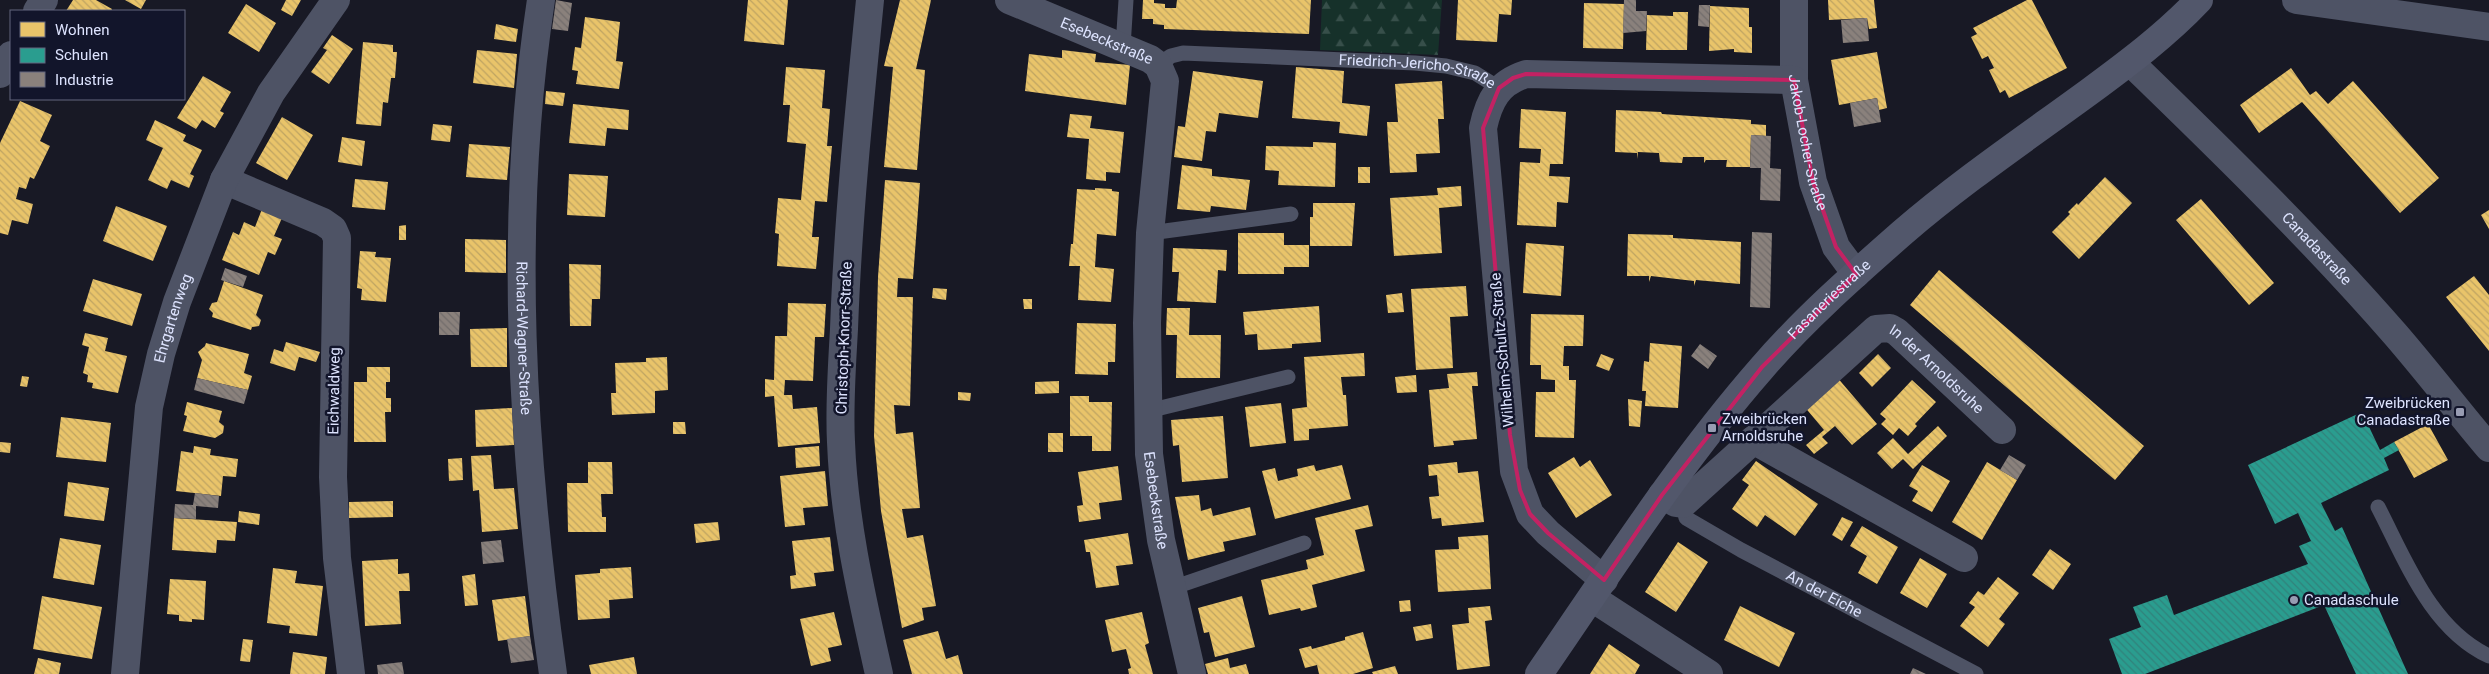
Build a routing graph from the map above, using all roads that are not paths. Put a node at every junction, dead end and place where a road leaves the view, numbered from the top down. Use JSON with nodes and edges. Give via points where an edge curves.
{"nodes":[{"id":1,"x":336,"y":0,"type":"edge"},
{"id":2,"x":541,"y":0,"type":"edge"},
{"id":3,"x":870,"y":0,"type":"edge"},
{"id":4,"x":1009,"y":0,"type":"edge"},
{"id":5,"x":1126,"y":0,"type":"edge"},
{"id":6,"x":1794,"y":0,"type":"edge"},
{"id":7,"x":2199,"y":0,"type":"edge"},
{"id":8,"x":2296,"y":0,"type":"edge"},
{"id":9,"x":2489,"y":27,"type":"edge"},
{"id":10,"x":1123,"y":47,"type":"junction"},
{"id":11,"x":10,"y":57,"type":"edge"},
{"id":12,"x":2130,"y":62,"type":"junction"},
{"id":13,"x":1158,"y":66,"type":"junction"},
{"id":14,"x":0,"y":74,"type":"edge"},
{"id":15,"x":1794,"y":80,"type":"junction"},
{"id":16,"x":1499,"y":88,"type":"junction"},
{"id":17,"x":224,"y":180,"type":"junction"},
{"id":18,"x":1291,"y":214,"type":"dead end"},
{"id":19,"x":1150,"y":233,"type":"junction"},
{"id":20,"x":1856,"y":274,"type":"junction"},
{"id":21,"x":1288,"y":377,"type":"dead end"},
{"id":22,"x":1148,"y":411,"type":"junction"},
{"id":23,"x":2002,"y":430,"type":"dead end"},
{"id":24,"x":1753,"y":440,"type":"junction"},
{"id":25,"x":2489,"y":448,"type":"edge"},
{"id":26,"x":1672,"y":500,"type":"junction"},
{"id":27,"x":2378,"y":507,"type":"dead end"},
{"id":28,"x":1304,"y":542,"type":"dead end"},
{"id":29,"x":1964,"y":558,"type":"dead end"},
{"id":30,"x":1172,"y":588,"type":"junction"},
{"id":31,"x":1598,"y":589,"type":"junction"},
{"id":32,"x":2489,"y":656,"type":"edge"},
{"id":33,"x":125,"y":674,"type":"edge"},
{"id":34,"x":350,"y":674,"type":"edge"},
{"id":35,"x":554,"y":674,"type":"edge"},
{"id":36,"x":879,"y":674,"type":"edge"},
{"id":37,"x":1192,"y":674,"type":"edge"},
{"id":38,"x":1539,"y":674,"type":"edge"},
{"id":39,"x":1709,"y":674,"type":"edge"},
{"id":40,"x":1976,"y":674,"type":"edge"}],
"edges":[{"from":1,"to":17,"type":"street","name":"Ehrgartenweg","via":[[271,93]]},
{"from":2,"to":35,"type":"street","name":"Richard-Wagner-Straße","via":[[525,136],[521,324],[534,515]]},
{"from":3,"to":36,"type":"street","name":"Christoph-Knorr-Straße","via":[[847,262],[841,442],[859,588]]},
{"from":4,"to":10,"type":"street","name":"Esebeckstraße"},
{"from":5,"to":10,"type":"lane"},
{"from":6,"to":15,"type":"street","name":"Jakob-Locher-Straße"},
{"from":7,"to":12,"type":"street","name":"Fasaneriestraße"},
{"from":8,"to":9,"type":"street"},
{"from":10,"to":13,"type":"street","name":"Esebeckstraße"},
{"from":11,"to":14,"type":"street"},
{"from":12,"to":20,"type":"street","name":"Fasaneriestraße","via":[[1945,197]]},
{"from":12,"to":25,"type":"street","name":"Canadastraße","via":[[2325,257],[2395,334]]},
{"from":13,"to":16,"type":"lane","name":"Friedrich-Jericho-Straße","via":[[1171,56],[1183,53],[1415,63],[1474,73]]},
{"from":13,"to":19,"type":"street","name":"Esebeckstraße","via":[[1165,82]]},
{"from":15,"to":16,"type":"street","name":"Friedrich-Jericho-Straße","via":[[1526,74]]},
{"from":15,"to":20,"type":"street","name":"Jakob-Locher-Straße","via":[[1813,182],[1836,247]]},
{"from":16,"to":31,"type":"street","name":"Wilhelm-Schultz-Straße","via":[[1487,110],[1483,128],[1514,471],[1530,514]]},
{"from":17,"to":33,"type":"street","name":"Ehrgartenweg","via":[[177,302],[149,407]]},
{"from":17,"to":34,"type":"street","name":"Eichwaldweg","via":[[323,222],[333,229],[337,238],[333,477],[337,558]]},
{"from":18,"to":19,"type":"lane"},
{"from":19,"to":22,"type":"street","name":"Esebeckstraße"},
{"from":20,"to":26,"type":"street","name":"Fasaneriestraße","via":[[1762,367],[1712,428]]},
{"from":21,"to":22,"type":"lane"},
{"from":22,"to":30,"type":"street","name":"Esebeckstraße","via":[[1154,500]]},
{"from":23,"to":24,"type":"street","name":"In der Arnoldsruhe","via":[[1897,332],[1884,327],[1876,328]]},
{"from":24,"to":26,"type":"street","name":"In der Arnoldsruhe"},
{"from":24,"to":29,"type":"street"},
{"from":26,"to":31,"type":"street","name":"Fasaneriestraße"},
{"from":26,"to":40,"type":"lane","name":"An der Eiche","via":[[1686,518],[1741,550]]},
{"from":27,"to":32,"type":"lane","via":[[2436,614],[2471,647]]},
{"from":28,"to":30,"type":"lane"},
{"from":30,"to":37,"type":"street","name":"Esebeckstraße"},
{"from":31,"to":38,"type":"street","name":"Fasaneriestraße"},
{"from":31,"to":39,"type":"street","name":"Wilhelm-Schultz-Straße"}]}
